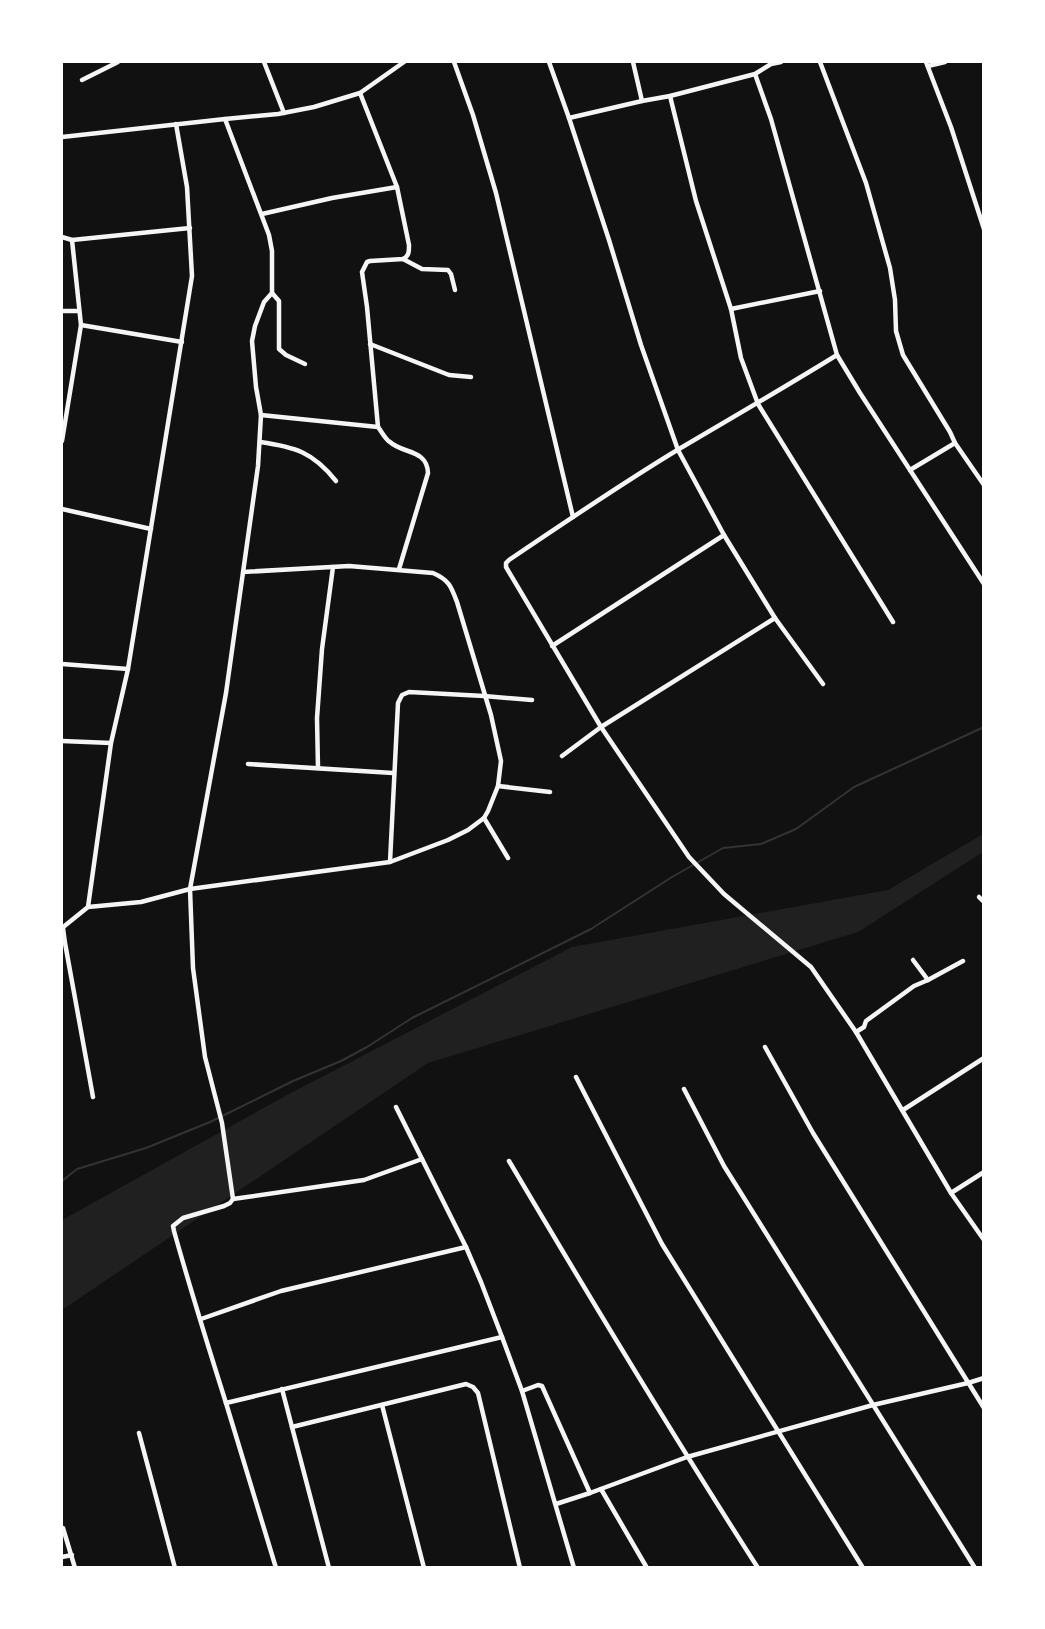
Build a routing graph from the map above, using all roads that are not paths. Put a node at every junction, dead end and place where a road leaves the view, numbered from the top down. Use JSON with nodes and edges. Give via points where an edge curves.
{"nodes":[{"id":1,"x":118,"y":62,"type":"edge"},
{"id":2,"x":264,"y":62,"type":"edge"},
{"id":3,"x":404,"y":62,"type":"edge"},
{"id":4,"x":454,"y":62,"type":"edge"},
{"id":5,"x":549,"y":62,"type":"edge"},
{"id":6,"x":633,"y":62,"type":"edge"},
{"id":7,"x":781,"y":62,"type":"edge"},
{"id":8,"x":820,"y":62,"type":"edge"},
{"id":9,"x":945,"y":62,"type":"edge"},
{"id":10,"x":927,"y":64,"type":"edge"},
{"id":11,"x":755,"y":74,"type":"junction"},
{"id":12,"x":82,"y":80,"type":"dead end"},
{"id":13,"x":360,"y":93,"type":"junction"},
{"id":14,"x":670,"y":96,"type":"junction"},
{"id":15,"x":642,"y":100,"type":"junction"},
{"id":16,"x":284,"y":113,"type":"junction"},
{"id":17,"x":569,"y":118,"type":"junction"},
{"id":18,"x":225,"y":119,"type":"junction"},
{"id":19,"x":176,"y":124,"type":"junction"},
{"id":20,"x":62,"y":137,"type":"edge"},
{"id":21,"x":397,"y":187,"type":"junction"},
{"id":22,"x":262,"y":214,"type":"junction"},
{"id":23,"x":981,"y":215,"type":"edge"},
{"id":24,"x":190,"y":228,"type":"junction"},
{"id":25,"x":984,"y":229,"type":"edge"},
{"id":26,"x":62,"y":237,"type":"edge"},
{"id":27,"x":72,"y":240,"type":"junction"},
{"id":28,"x":403,"y":259,"type":"junction"},
{"id":29,"x":455,"y":290,"type":"dead end"},
{"id":30,"x":820,"y":291,"type":"junction"},
{"id":31,"x":273,"y":292,"type":"junction"},
{"id":32,"x":731,"y":309,"type":"junction"},
{"id":33,"x":62,"y":311,"type":"edge"},
{"id":34,"x":78,"y":311,"type":"junction"},
{"id":35,"x":81,"y":325,"type":"junction"},
{"id":36,"x":182,"y":342,"type":"junction"},
{"id":37,"x":370,"y":344,"type":"junction"},
{"id":38,"x":837,"y":355,"type":"junction"},
{"id":39,"x":305,"y":364,"type":"dead end"},
{"id":40,"x":471,"y":377,"type":"dead end"},
{"id":41,"x":758,"y":404,"type":"junction"},
{"id":42,"x":261,"y":415,"type":"junction"},
{"id":43,"x":63,"y":418,"type":"edge"},
{"id":44,"x":378,"y":427,"type":"junction"},
{"id":45,"x":62,"y":441,"type":"edge"},
{"id":46,"x":260,"y":442,"type":"junction"},
{"id":47,"x":955,"y":443,"type":"junction"},
{"id":48,"x":678,"y":450,"type":"junction"},
{"id":49,"x":910,"y":470,"type":"junction"},
{"id":50,"x":336,"y":481,"type":"dead end"},
{"id":51,"x":984,"y":485,"type":"edge"},
{"id":52,"x":62,"y":508,"type":"edge"},
{"id":53,"x":573,"y":517,"type":"junction"},
{"id":54,"x":151,"y":529,"type":"junction"},
{"id":55,"x":724,"y":535,"type":"junction"},
{"id":56,"x":333,"y":567,"type":"junction"},
{"id":57,"x":399,"y":569,"type":"junction"},
{"id":58,"x":243,"y":572,"type":"junction"},
{"id":59,"x":984,"y":584,"type":"edge"},
{"id":60,"x":775,"y":618,"type":"junction"},
{"id":61,"x":893,"y":622,"type":"dead end"},
{"id":62,"x":552,"y":645,"type":"junction"},
{"id":63,"x":62,"y":664,"type":"edge"},
{"id":64,"x":128,"y":669,"type":"junction"},
{"id":65,"x":823,"y":684,"type":"dead end"},
{"id":66,"x":484,"y":696,"type":"junction"},
{"id":67,"x":532,"y":700,"type":"dead end"},
{"id":68,"x":601,"y":728,"type":"junction"},
{"id":69,"x":62,"y":741,"type":"edge"},
{"id":70,"x":111,"y":743,"type":"junction"},
{"id":71,"x":562,"y":756,"type":"dead end"},
{"id":72,"x":248,"y":764,"type":"dead end"},
{"id":73,"x":318,"y":768,"type":"junction"},
{"id":74,"x":393,"y":772,"type":"junction"},
{"id":75,"x":498,"y":786,"type":"junction"},
{"id":76,"x":550,"y":792,"type":"dead end"},
{"id":77,"x":484,"y":818,"type":"junction"},
{"id":78,"x":508,"y":858,"type":"dead end"},
{"id":79,"x":390,"y":862,"type":"junction"},
{"id":80,"x":190,"y":889,"type":"junction"},
{"id":81,"x":979,"y":897,"type":"dead end"},
{"id":82,"x":984,"y":902,"type":"edge"},
{"id":83,"x":88,"y":907,"type":"junction"},
{"id":84,"x":62,"y":928,"type":"edge"},
{"id":85,"x":913,"y":960,"type":"dead end"},
{"id":86,"x":963,"y":961,"type":"dead end"},
{"id":87,"x":928,"y":980,"type":"junction"},
{"id":88,"x":856,"y":1032,"type":"junction"},
{"id":89,"x":765,"y":1047,"type":"dead end"},
{"id":90,"x":984,"y":1058,"type":"edge"},
{"id":91,"x":576,"y":1077,"type":"dead end"},
{"id":92,"x":684,"y":1089,"type":"dead end"},
{"id":93,"x":93,"y":1097,"type":"dead end"},
{"id":94,"x":396,"y":1107,"type":"dead end"},
{"id":95,"x":903,"y":1110,"type":"junction"},
{"id":96,"x":422,"y":1159,"type":"junction"},
{"id":97,"x":509,"y":1161,"type":"dead end"},
{"id":98,"x":984,"y":1172,"type":"edge"},
{"id":99,"x":951,"y":1192,"type":"junction"},
{"id":100,"x":232,"y":1199,"type":"junction"},
{"id":101,"x":984,"y":1240,"type":"edge"},
{"id":102,"x":466,"y":1247,"type":"junction"},
{"id":103,"x":201,"y":1319,"type":"junction"},
{"id":104,"x":502,"y":1337,"type":"junction"},
{"id":105,"x":984,"y":1378,"type":"edge"},
{"id":106,"x":968,"y":1383,"type":"junction"},
{"id":107,"x":282,"y":1389,"type":"junction"},
{"id":108,"x":522,"y":1391,"type":"junction"},
{"id":109,"x":226,"y":1403,"type":"junction"},
{"id":110,"x":382,"y":1405,"type":"junction"},
{"id":111,"x":873,"y":1405,"type":"junction"},
{"id":112,"x":984,"y":1408,"type":"edge"},
{"id":113,"x":292,"y":1427,"type":"junction"},
{"id":114,"x":779,"y":1432,"type":"junction"},
{"id":115,"x":139,"y":1433,"type":"dead end"},
{"id":116,"x":687,"y":1457,"type":"junction"},
{"id":117,"x":601,"y":1489,"type":"junction"},
{"id":118,"x":590,"y":1493,"type":"junction"},
{"id":119,"x":556,"y":1504,"type":"junction"},
{"id":120,"x":63,"y":1528,"type":"dead end"},
{"id":121,"x":72,"y":1555,"type":"junction"},
{"id":122,"x":62,"y":1557,"type":"edge"},
{"id":123,"x":75,"y":1568,"type":"edge"},
{"id":124,"x":175,"y":1568,"type":"edge"},
{"id":125,"x":276,"y":1568,"type":"edge"},
{"id":126,"x":329,"y":1568,"type":"edge"},
{"id":127,"x":424,"y":1568,"type":"edge"},
{"id":128,"x":520,"y":1568,"type":"edge"},
{"id":129,"x":574,"y":1568,"type":"edge"},
{"id":130,"x":647,"y":1568,"type":"edge"},
{"id":131,"x":758,"y":1568,"type":"edge"},
{"id":132,"x":863,"y":1568,"type":"edge"},
{"id":133,"x":975,"y":1568,"type":"edge"}],
"edges":[{"from":1,"to":12,"type":"street"},
{"from":2,"to":16,"type":"street"},
{"from":3,"to":13,"type":"street"},
{"from":4,"to":53,"type":"street","via":[[496,193]]},
{"from":5,"to":17,"type":"street"},
{"from":6,"to":15,"type":"street"},
{"from":7,"to":11,"type":"street"},
{"from":8,"to":47,"type":"street","via":[[871,200],[890,268],[896,331],[903,354]]},
{"from":9,"to":10,"type":"street"},
{"from":10,"to":23,"type":"street"},
{"from":11,"to":14,"type":"street"},
{"from":11,"to":30,"type":"street"},
{"from":13,"to":16,"type":"street"},
{"from":13,"to":21,"type":"street"},
{"from":14,"to":15,"type":"street"},
{"from":14,"to":32,"type":"street","via":[[696,201]]},
{"from":15,"to":17,"type":"street"},
{"from":16,"to":18,"type":"street"},
{"from":17,"to":48,"type":"street"},
{"from":18,"to":19,"type":"street"},
{"from":18,"to":22,"type":"street"},
{"from":19,"to":20,"type":"street"},
{"from":19,"to":24,"type":"street"},
{"from":21,"to":22,"type":"street"},
{"from":21,"to":28,"type":"street","via":[[409,245]]},
{"from":22,"to":31,"type":"street","via":[[272,251]]},
{"from":23,"to":25,"type":"street"},
{"from":24,"to":27,"type":"street"},
{"from":24,"to":36,"type":"street","via":[[192,276]]},
{"from":26,"to":27,"type":"street"},
{"from":27,"to":34,"type":"street"},
{"from":28,"to":29,"type":"street","via":[[422,269],[448,270]]},
{"from":28,"to":37,"type":"street","via":[[370,261],[362,272]]},
{"from":30,"to":32,"type":"street"},
{"from":30,"to":38,"type":"street"},
{"from":31,"to":39,"type":"street","via":[[279,301],[279,349]]},
{"from":31,"to":42,"type":"street","via":[[264,302],[252,341]]},
{"from":32,"to":41,"type":"street","via":[[741,358]]},
{"from":33,"to":34,"type":"street"},
{"from":34,"to":35,"type":"street"},
{"from":35,"to":36,"type":"street"},
{"from":35,"to":43,"type":"street"},
{"from":36,"to":54,"type":"street"},
{"from":37,"to":40,"type":"street","via":[[449,375]]},
{"from":37,"to":44,"type":"street"},
{"from":38,"to":41,"type":"street"},
{"from":38,"to":49,"type":"street"},
{"from":41,"to":48,"type":"street"},
{"from":41,"to":61,"type":"street"},
{"from":42,"to":44,"type":"street"},
{"from":42,"to":46,"type":"street"},
{"from":43,"to":45,"type":"street"},
{"from":44,"to":57,"type":"street","via":[[389,442],[418,455],[428,466]]},
{"from":46,"to":50,"type":"street","via":[[306,454]]},
{"from":46,"to":58,"type":"street"},
{"from":47,"to":49,"type":"street"},
{"from":47,"to":51,"type":"street"},
{"from":48,"to":53,"type":"street"},
{"from":48,"to":55,"type":"street"},
{"from":49,"to":59,"type":"street"},
{"from":52,"to":54,"type":"street"},
{"from":53,"to":62,"type":"street","via":[[506,563]]},
{"from":54,"to":64,"type":"street"},
{"from":55,"to":60,"type":"street"},
{"from":55,"to":62,"type":"street"},
{"from":56,"to":57,"type":"street"},
{"from":56,"to":58,"type":"street"},
{"from":56,"to":73,"type":"street","via":[[322,649]]},
{"from":57,"to":66,"type":"street","via":[[433,573],[451,585]]},
{"from":58,"to":80,"type":"street","via":[[226,693]]},
{"from":60,"to":65,"type":"street"},
{"from":60,"to":68,"type":"street"},
{"from":62,"to":68,"type":"street"},
{"from":63,"to":64,"type":"street"},
{"from":64,"to":70,"type":"street"},
{"from":66,"to":67,"type":"street"},
{"from":66,"to":74,"type":"street","via":[[402,694]]},
{"from":66,"to":75,"type":"street","via":[[501,761]]},
{"from":68,"to":71,"type":"street"},
{"from":68,"to":88,"type":"street","via":[[689,857],[724,894],[811,967]]},
{"from":69,"to":70,"type":"street"},
{"from":70,"to":83,"type":"street"},
{"from":72,"to":73,"type":"street"},
{"from":73,"to":74,"type":"street"},
{"from":74,"to":79,"type":"street"},
{"from":75,"to":76,"type":"street"},
{"from":75,"to":77,"type":"street"},
{"from":77,"to":78,"type":"street"},
{"from":77,"to":79,"type":"street","via":[[448,840]]},
{"from":79,"to":80,"type":"street"},
{"from":80,"to":83,"type":"street","via":[[141,902]]},
{"from":80,"to":100,"type":"street","via":[[193,968],[205,1057],[222,1123]]},
{"from":81,"to":82,"type":"street"},
{"from":83,"to":84,"type":"street"},
{"from":84,"to":93,"type":"street"},
{"from":85,"to":87,"type":"street"},
{"from":86,"to":87,"type":"street"},
{"from":87,"to":88,"type":"street","via":[[914,986]]},
{"from":88,"to":95,"type":"street"},
{"from":89,"to":106,"type":"street","via":[[813,1133]]},
{"from":90,"to":95,"type":"street"},
{"from":91,"to":114,"type":"street","via":[[662,1244]]},
{"from":92,"to":111,"type":"street","via":[[724,1166]]},
{"from":94,"to":96,"type":"street"},
{"from":95,"to":99,"type":"street"},
{"from":96,"to":100,"type":"street","via":[[364,1180]]},
{"from":96,"to":102,"type":"street"},
{"from":97,"to":116,"type":"street"},
{"from":98,"to":99,"type":"street"},
{"from":99,"to":101,"type":"street"},
{"from":100,"to":103,"type":"street","via":[[224,1206],[183,1218],[173,1226]]},
{"from":102,"to":103,"type":"street","via":[[280,1291]]},
{"from":102,"to":104,"type":"street"},
{"from":103,"to":109,"type":"street"},
{"from":104,"to":107,"type":"street"},
{"from":104,"to":108,"type":"street"},
{"from":105,"to":106,"type":"street"},
{"from":106,"to":111,"type":"street"},
{"from":106,"to":112,"type":"street"},
{"from":107,"to":109,"type":"street"},
{"from":107,"to":113,"type":"street"},
{"from":108,"to":118,"type":"street","via":[[542,1386]]},
{"from":108,"to":119,"type":"street"},
{"from":109,"to":125,"type":"street"},
{"from":110,"to":113,"type":"street"},
{"from":110,"to":127,"type":"street"},
{"from":110,"to":128,"type":"street","via":[[466,1384],[473,1387],[478,1393]]},
{"from":111,"to":114,"type":"street"},
{"from":111,"to":133,"type":"street"},
{"from":113,"to":126,"type":"street"},
{"from":114,"to":116,"type":"street"},
{"from":114,"to":132,"type":"street"},
{"from":115,"to":124,"type":"street"},
{"from":116,"to":117,"type":"street"},
{"from":116,"to":131,"type":"street"},
{"from":117,"to":118,"type":"street"},
{"from":117,"to":130,"type":"street"},
{"from":118,"to":119,"type":"street"},
{"from":119,"to":129,"type":"street"},
{"from":120,"to":121,"type":"street"},
{"from":121,"to":122,"type":"street"},
{"from":121,"to":123,"type":"street"}]}
